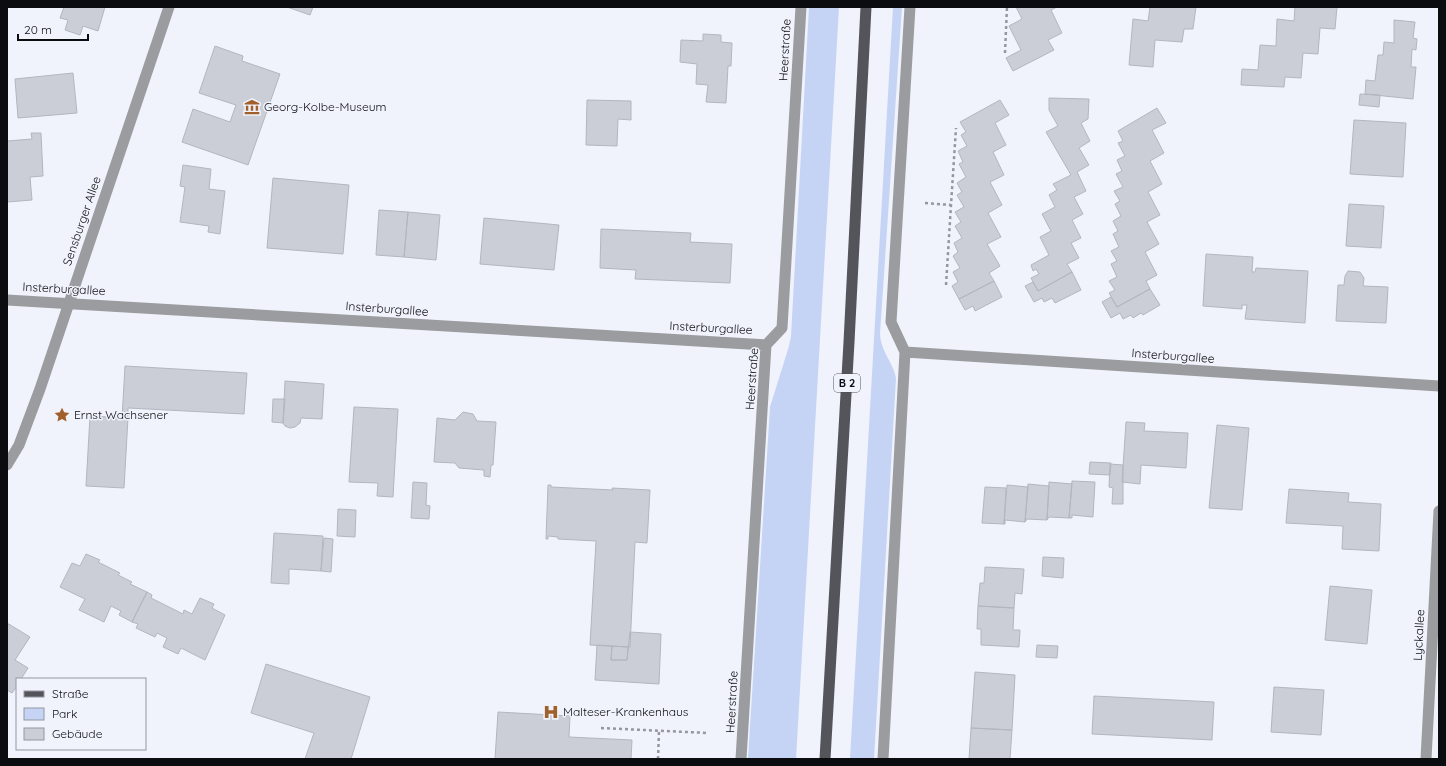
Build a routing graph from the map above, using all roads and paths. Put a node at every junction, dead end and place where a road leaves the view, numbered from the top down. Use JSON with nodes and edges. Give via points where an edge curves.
{"nodes":[{"id":1,"x":169,"y":7,"type":"edge"},
{"id":2,"x":801,"y":7,"type":"edge"},
{"id":3,"x":866,"y":7,"type":"edge"},
{"id":4,"x":910,"y":7,"type":"edge"},
{"id":5,"x":1007,"y":7,"type":"edge"},
{"id":6,"x":1005,"y":53,"type":"dead end"},
{"id":7,"x":956,"y":128,"type":"dead end"},
{"id":8,"x":925,"y":202,"type":"dead end"},
{"id":9,"x":951,"y":205,"type":"junction"},
{"id":10,"x":946,"y":285,"type":"dead end"},
{"id":11,"x":7,"y":300,"type":"edge"},
{"id":12,"x":68,"y":302,"type":"junction"},
{"id":13,"x":766,"y":345,"type":"junction"},
{"id":14,"x":905,"y":352,"type":"junction"},
{"id":15,"x":1439,"y":386,"type":"edge"},
{"id":16,"x":7,"y":465,"type":"edge"},
{"id":17,"x":1439,"y":511,"type":"edge"},
{"id":18,"x":601,"y":728,"type":"dead end"},
{"id":19,"x":659,"y":731,"type":"junction"},
{"id":20,"x":708,"y":733,"type":"dead end"},
{"id":21,"x":658,"y":759,"type":"edge"},
{"id":22,"x":741,"y":759,"type":"edge"},
{"id":23,"x":825,"y":759,"type":"edge"},
{"id":24,"x":883,"y":759,"type":"edge"},
{"id":25,"x":1426,"y":759,"type":"edge"}],
"edges":[{"from":1,"to":12,"type":"street","name":"Sensburger Allee"},
{"from":2,"to":13,"type":"street","name":"Heerstraße","via":[[782,328]]},
{"from":3,"to":23,"type":"main road","number":"B 2"},
{"from":4,"to":14,"type":"street","via":[[891,322]]},
{"from":5,"to":6,"type":"path"},
{"from":7,"to":9,"type":"path"},
{"from":8,"to":9,"type":"path"},
{"from":9,"to":10,"type":"path"},
{"from":11,"to":12,"type":"street","name":"Insterburgallee"},
{"from":12,"to":13,"type":"street","name":"Insterburgallee"},
{"from":12,"to":16,"type":"street","name":"Sensburger Allee","via":[[40,389],[19,445]]},
{"from":13,"to":22,"type":"street","name":"Heerstraße"},
{"from":14,"to":15,"type":"street","name":"Insterburgallee"},
{"from":14,"to":24,"type":"street"},
{"from":17,"to":25,"type":"street","name":"Lyckallee"},
{"from":18,"to":19,"type":"path"},
{"from":19,"to":20,"type":"path"},
{"from":19,"to":21,"type":"path"}]}
